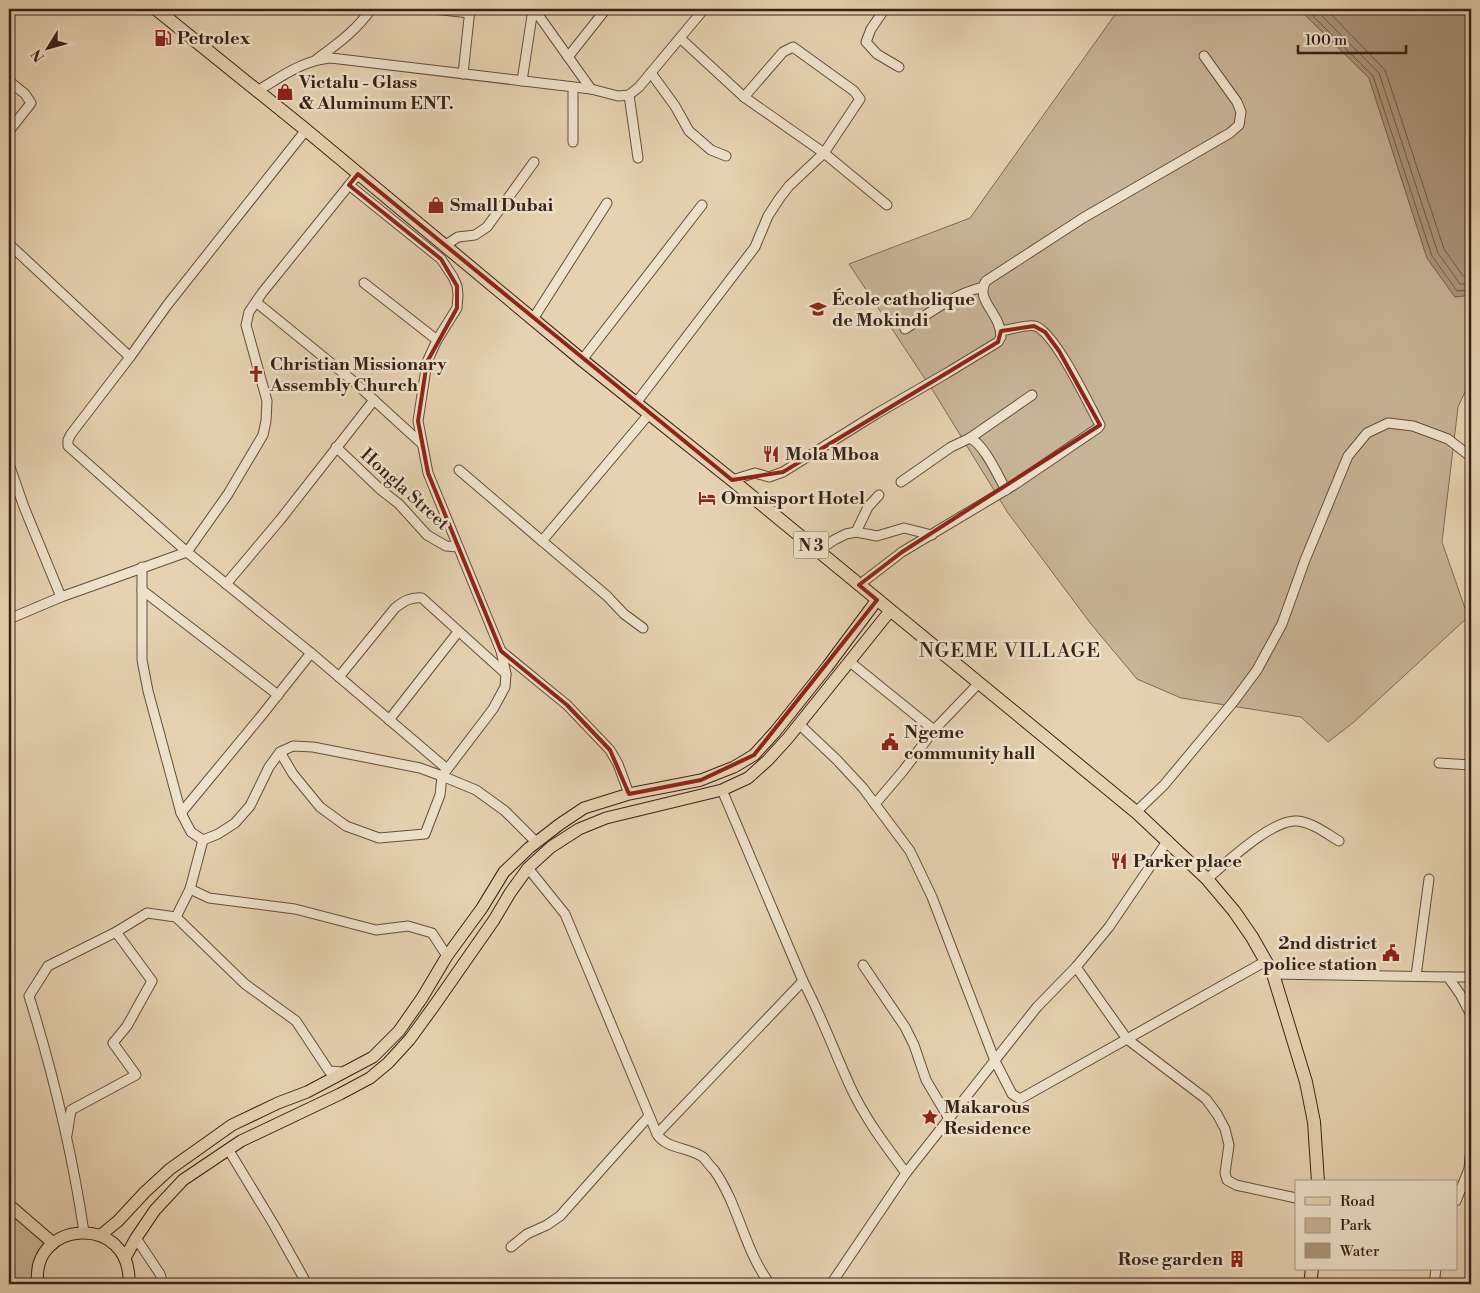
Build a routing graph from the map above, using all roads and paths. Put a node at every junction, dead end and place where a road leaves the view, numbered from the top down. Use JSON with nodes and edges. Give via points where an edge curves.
{"nodes":[{"id":1,"x":156,"y":9,"type":"edge"},
{"id":2,"x":372,"y":9,"type":"edge"},
{"id":3,"x":432,"y":9,"type":"edge"},
{"id":4,"x":534,"y":9,"type":"edge"},
{"id":5,"x":606,"y":9,"type":"edge"},
{"id":6,"x":704,"y":9,"type":"edge"},
{"id":7,"x":881,"y":9,"type":"edge"},
{"id":8,"x":470,"y":11,"type":"edge"},
{"id":9,"x":680,"y":38,"type":"junction"},
{"id":10,"x":1204,"y":56,"type":"dead end"},
{"id":11,"x":568,"y":57,"type":"junction"},
{"id":12,"x":317,"y":59,"type":"junction"},
{"id":13,"x":899,"y":67,"type":"dead end"},
{"id":14,"x":651,"y":73,"type":"junction"},
{"id":15,"x":463,"y":74,"type":"junction"},
{"id":16,"x":9,"y":81,"type":"edge"},
{"id":17,"x":522,"y":81,"type":"junction"},
{"id":18,"x":573,"y":87,"type":"junction"},
{"id":19,"x":591,"y":89,"type":"junction"},
{"id":20,"x":256,"y":91,"type":"junction"},
{"id":21,"x":629,"y":94,"type":"junction"},
{"id":22,"x":744,"y":97,"type":"junction"},
{"id":23,"x":306,"y":130,"type":"junction"},
{"id":24,"x":9,"y":132,"type":"edge"},
{"id":25,"x":573,"y":142,"type":"dead end"},
{"id":26,"x":824,"y":153,"type":"junction"},
{"id":27,"x":726,"y":156,"type":"dead end"},
{"id":28,"x":638,"y":158,"type":"dead end"},
{"id":29,"x":534,"y":162,"type":"dead end"},
{"id":30,"x":358,"y":174,"type":"junction"},
{"id":31,"x":349,"y":185,"type":"junction"},
{"id":32,"x":607,"y":203,"type":"dead end"},
{"id":33,"x":887,"y":204,"type":"dead end"},
{"id":34,"x":702,"y":205,"type":"dead end"},
{"id":35,"x":9,"y":244,"type":"edge"},
{"id":36,"x":444,"y":246,"type":"junction"},
{"id":37,"x":364,"y":283,"type":"dead end"},
{"id":38,"x":982,"y":287,"type":"junction"},
{"id":39,"x":256,"y":302,"type":"junction"},
{"id":40,"x":532,"y":319,"type":"junction"},
{"id":41,"x":905,"y":330,"type":"dead end"},
{"id":42,"x":1001,"y":331,"type":"junction"},
{"id":43,"x":437,"y":340,"type":"junction"},
{"id":44,"x":130,"y":358,"type":"junction"},
{"id":45,"x":582,"y":360,"type":"junction"},
{"id":46,"x":1032,"y":396,"type":"dead end"},
{"id":47,"x":374,"y":400,"type":"junction"},
{"id":48,"x":636,"y":403,"type":"junction"},
{"id":49,"x":649,"y":414,"type":"junction"},
{"id":50,"x":970,"y":438,"type":"junction"},
{"id":51,"x":421,"y":443,"type":"junction"},
{"id":52,"x":336,"y":447,"type":"junction"},
{"id":53,"x":1471,"y":457,"type":"edge"},
{"id":54,"x":9,"y":464,"type":"edge"},
{"id":55,"x":459,"y":470,"type":"dead end"},
{"id":56,"x":732,"y":480,"type":"junction"},
{"id":57,"x":901,"y":482,"type":"dead end"},
{"id":58,"x":1006,"y":490,"type":"junction"},
{"id":59,"x":879,"y":495,"type":"dead end"},
{"id":60,"x":856,"y":532,"type":"junction"},
{"id":61,"x":932,"y":535,"type":"junction"},
{"id":62,"x":542,"y":541,"type":"junction"},
{"id":63,"x":458,"y":547,"type":"junction"},
{"id":64,"x":818,"y":551,"type":"junction"},
{"id":65,"x":187,"y":552,"type":"junction"},
{"id":66,"x":142,"y":567,"type":"junction"},
{"id":67,"x":226,"y":584,"type":"junction"},
{"id":68,"x":859,"y":585,"type":"junction"},
{"id":69,"x":142,"y":590,"type":"junction"},
{"id":70,"x":61,"y":597,"type":"junction"},
{"id":71,"x":877,"y":600,"type":"junction"},
{"id":72,"x":890,"y":611,"type":"junction"},
{"id":73,"x":9,"y":619,"type":"edge"},
{"id":74,"x":643,"y":628,"type":"dead end"},
{"id":75,"x":458,"y":632,"type":"junction"},
{"id":76,"x":501,"y":651,"type":"junction"},
{"id":77,"x":312,"y":653,"type":"junction"},
{"id":78,"x":850,"y":662,"type":"junction"},
{"id":79,"x":506,"y":674,"type":"junction"},
{"id":80,"x":339,"y":677,"type":"junction"},
{"id":81,"x":979,"y":683,"type":"junction"},
{"id":82,"x":278,"y":695,"type":"junction"},
{"id":83,"x":389,"y":720,"type":"junction"},
{"id":84,"x":800,"y":725,"type":"junction"},
{"id":85,"x":934,"y":730,"type":"junction"},
{"id":86,"x":280,"y":752,"type":"junction"},
{"id":87,"x":1439,"y":763,"type":"dead end"},
{"id":88,"x":1471,"y":765,"type":"edge"},
{"id":89,"x":445,"y":772,"type":"junction"},
{"id":90,"x":722,"y":790,"type":"junction"},
{"id":91,"x":629,"y":794,"type":"junction"},
{"id":92,"x":875,"y":804,"type":"junction"},
{"id":93,"x":1136,"y":812,"type":"junction"},
{"id":94,"x":181,"y":813,"type":"junction"},
{"id":95,"x":203,"y":840,"type":"junction"},
{"id":96,"x":1168,"y":840,"type":"junction"},
{"id":97,"x":1339,"y":841,"type":"dead end"},
{"id":98,"x":536,"y":842,"type":"junction"},
{"id":99,"x":528,"y":868,"type":"junction"},
{"id":100,"x":1207,"y":879,"type":"junction"},
{"id":101,"x":1429,"y":879,"type":"dead end"},
{"id":102,"x":190,"y":889,"type":"junction"},
{"id":103,"x":176,"y":917,"type":"junction"},
{"id":104,"x":116,"y":932,"type":"junction"},
{"id":105,"x":447,"y":956,"type":"junction"},
{"id":106,"x":1266,"y":961,"type":"junction"},
{"id":107,"x":863,"y":965,"type":"dead end"},
{"id":108,"x":1076,"y":967,"type":"junction"},
{"id":109,"x":1273,"y":974,"type":"junction"},
{"id":110,"x":1416,"y":976,"type":"junction"},
{"id":111,"x":1448,"y":977,"type":"junction"},
{"id":112,"x":1471,"y":977,"type":"edge"},
{"id":113,"x":803,"y":981,"type":"junction"},
{"id":114,"x":1471,"y":1015,"type":"edge"},
{"id":115,"x":1127,"y":1039,"type":"junction"},
{"id":116,"x":996,"y":1061,"type":"junction"},
{"id":117,"x":347,"y":1072,"type":"junction"},
{"id":118,"x":649,"y":1116,"type":"junction"},
{"id":119,"x":948,"y":1117,"type":"junction"},
{"id":120,"x":657,"y":1134,"type":"junction"},
{"id":121,"x":66,"y":1135,"type":"junction"},
{"id":122,"x":1471,"y":1147,"type":"edge"},
{"id":123,"x":228,"y":1149,"type":"junction"},
{"id":124,"x":1470,"y":1170,"type":"edge"},
{"id":125,"x":906,"y":1173,"type":"junction"},
{"id":126,"x":1318,"y":1180,"type":"edge"},
{"id":127,"x":1458,"y":1197,"type":"edge"},
{"id":128,"x":1295,"y":1198,"type":"edge"},
{"id":129,"x":9,"y":1205,"type":"edge"},
{"id":130,"x":84,"y":1232,"type":"junction"},
{"id":131,"x":100,"y":1235,"type":"junction"},
{"id":132,"x":136,"y":1238,"type":"junction"},
{"id":133,"x":53,"y":1243,"type":"junction"},
{"id":134,"x":511,"y":1247,"type":"dead end"},
{"id":135,"x":125,"y":1258,"type":"junction"},
{"id":136,"x":1312,"y":1270,"type":"edge"},
{"id":137,"x":1436,"y":1270,"type":"edge"},
{"id":138,"x":38,"y":1284,"type":"edge"},
{"id":139,"x":129,"y":1284,"type":"edge"},
{"id":140,"x":163,"y":1284,"type":"edge"},
{"id":141,"x":307,"y":1284,"type":"edge"},
{"id":142,"x":770,"y":1284,"type":"edge"},
{"id":143,"x":832,"y":1284,"type":"edge"},
{"id":144,"x":1310,"y":1284,"type":"edge"},
{"id":145,"x":1434,"y":1284,"type":"edge"}],
"edges":[{"from":1,"to":20,"type":"highway","number":"N 3"},
{"from":2,"to":12,"type":"street","via":[[348,35]]},
{"from":3,"to":8,"type":"street"},
{"from":4,"to":11,"type":"street"},
{"from":4,"to":17,"type":"street"},
{"from":5,"to":11,"type":"street"},
{"from":6,"to":9,"type":"street"},
{"from":7,"to":13,"type":"street","via":[[882,13],[866,42],[877,54]]},
{"from":8,"to":15,"type":"street"},
{"from":9,"to":14,"type":"street"},
{"from":9,"to":22,"type":"street"},
{"from":10,"to":38,"type":"street","via":[[1237,102],[1242,112],[1239,125],[1083,218],[986,281]]},
{"from":11,"to":19,"type":"street"},
{"from":12,"to":15,"type":"street"},
{"from":12,"to":20,"type":"street"},
{"from":14,"to":21,"type":"street"},
{"from":14,"to":27,"type":"street","via":[[689,130],[711,150]]},
{"from":15,"to":17,"type":"street"},
{"from":16,"to":24,"type":"street","via":[[25,94],[30,103]]},
{"from":17,"to":18,"type":"street"},
{"from":18,"to":19,"type":"street"},
{"from":18,"to":25,"type":"street"},
{"from":19,"to":21,"type":"street","via":[[618,96]]},
{"from":20,"to":23,"type":"highway","number":"N 3"},
{"from":21,"to":28,"type":"street"},
{"from":22,"to":26,"type":"street"},
{"from":22,"to":26,"type":"street","via":[[783,52],[793,47],[854,90],[860,99]]},
{"from":23,"to":30,"type":"highway","number":"N 3"},
{"from":23,"to":44,"type":"street","via":[[168,304]]},
{"from":26,"to":33,"type":"street"},
{"from":26,"to":48,"type":"street","via":[[778,199],[755,247]]},
{"from":29,"to":36,"type":"street","via":[[487,226],[475,235],[458,237]]},
{"from":30,"to":31,"type":"street"},
{"from":30,"to":36,"type":"highway","number":"N 3"},
{"from":31,"to":39,"type":"street"},
{"from":31,"to":43,"type":"street","via":[[441,259],[453,277],[458,295],[457,308]]},
{"from":32,"to":40,"type":"street"},
{"from":34,"to":45,"type":"street"},
{"from":35,"to":44,"type":"street"},
{"from":36,"to":40,"type":"highway","number":"N 3"},
{"from":37,"to":43,"type":"street"},
{"from":38,"to":41,"type":"street","via":[[968,290],[939,306]]},
{"from":38,"to":42,"type":"street","via":[[982,295]]},
{"from":39,"to":47,"type":"street"},
{"from":39,"to":65,"type":"street","via":[[246,325],[267,401],[263,435],[228,494]]},
{"from":40,"to":45,"type":"highway","number":"N 3"},
{"from":42,"to":56,"type":"street","via":[[998,342],[783,472],[769,476],[756,473]]},
{"from":42,"to":58,"type":"street","via":[[1034,326],[1045,332],[1100,424],[1074,446]]},
{"from":43,"to":51,"type":"street","via":[[427,362],[421,395],[418,422]]},
{"from":44,"to":65,"type":"street","via":[[71,434],[68,446]]},
{"from":45,"to":48,"type":"highway","number":"N 3"},
{"from":46,"to":50,"type":"street"},
{"from":47,"to":51,"type":"street"},
{"from":47,"to":52,"type":"street"},
{"from":48,"to":49,"type":"highway","number":"N 3"},
{"from":49,"to":56,"type":"highway","number":"N 3"},
{"from":49,"to":62,"type":"street"},
{"from":50,"to":57,"type":"street","via":[[951,447]]},
{"from":50,"to":58,"type":"street","via":[[983,451]]},
{"from":51,"to":63,"type":"street","via":[[428,473]]},
{"from":52,"to":63,"type":"street","name":"Hongla Street","via":[[399,504],[427,535],[446,546]]},
{"from":52,"to":67,"type":"street"},
{"from":53,"to":93,"type":"street","via":[[1448,439],[1413,426],[1388,423],[1367,433],[1348,456],[1282,624],[1257,670],[1164,785]]},
{"from":54,"to":70,"type":"street"},
{"from":55,"to":62,"type":"street"},
{"from":56,"to":64,"type":"highway","number":"N 3"},
{"from":58,"to":61,"type":"street"},
{"from":59,"to":60,"type":"street","via":[[868,507]]},
{"from":60,"to":61,"type":"street","via":[[877,536],[904,528]]},
{"from":60,"to":64,"type":"street","via":[[846,534]]},
{"from":61,"to":68,"type":"street","via":[[902,552]]},
{"from":62,"to":74,"type":"street"},
{"from":63,"to":76,"type":"street"},
{"from":64,"to":68,"type":"highway","number":"N 3"},
{"from":65,"to":66,"type":"street"},
{"from":65,"to":67,"type":"street"},
{"from":66,"to":69,"type":"street"},
{"from":66,"to":70,"type":"street"},
{"from":67,"to":77,"type":"street"},
{"from":68,"to":71,"type":"highway","number":"N 3"},
{"from":69,"to":82,"type":"street"},
{"from":69,"to":94,"type":"street","via":[[142,660]]},
{"from":70,"to":73,"type":"street"},
{"from":71,"to":72,"type":"highway","number":"N 3"},
{"from":71,"to":91,"type":"main road","via":[[776,732],[754,755],[701,780]]},
{"from":72,"to":78,"type":"main road"},
{"from":72,"to":81,"type":"highway","number":"N 3"},
{"from":75,"to":79,"type":"street"},
{"from":75,"to":80,"type":"street","via":[[422,598],[413,597],[395,608]]},
{"from":75,"to":83,"type":"street"},
{"from":76,"to":79,"type":"street"},
{"from":76,"to":91,"type":"street","via":[[567,705],[610,750]]},
{"from":77,"to":80,"type":"street"},
{"from":77,"to":82,"type":"street"},
{"from":78,"to":84,"type":"main road"},
{"from":78,"to":85,"type":"street"},
{"from":79,"to":89,"type":"street","via":[[505,687],[494,709]]},
{"from":80,"to":83,"type":"street"},
{"from":81,"to":85,"type":"street"},
{"from":81,"to":93,"type":"highway","number":"N 3"},
{"from":82,"to":94,"type":"street"},
{"from":83,"to":89,"type":"street"},
{"from":84,"to":90,"type":"main road","via":[[748,778]]},
{"from":84,"to":92,"type":"street","via":[[838,760]]},
{"from":85,"to":92,"type":"street"},
{"from":86,"to":89,"type":"street","via":[[294,746],[313,747]]},
{"from":86,"to":89,"type":"street","via":[[292,774],[320,807],[346,826],[379,838],[425,834]]},
{"from":86,"to":95,"type":"street","via":[[250,806],[235,823]]},
{"from":87,"to":88,"type":"street"},
{"from":89,"to":98,"type":"street","via":[[505,811]]},
{"from":90,"to":99,"type":"main road","via":[[606,818],[579,829],[551,847]]},
{"from":90,"to":113,"type":"street"},
{"from":91,"to":98,"type":"main road","via":[[584,808]]},
{"from":92,"to":116,"type":"street","via":[[910,852],[932,897]]},
{"from":93,"to":96,"type":"highway","number":"N 3"},
{"from":94,"to":95,"type":"street","via":[[191,832]]},
{"from":95,"to":102,"type":"street"},
{"from":96,"to":100,"type":"highway","number":"N 3"},
{"from":96,"to":108,"type":"street","via":[[1109,927]]},
{"from":97,"to":100,"type":"street","via":[[1298,821],[1283,822]]},
{"from":98,"to":105,"type":"main road","via":[[504,872]]},
{"from":99,"to":118,"type":"street","via":[[565,914]]},
{"from":99,"to":123,"type":"main road","via":[[434,1006],[388,1062],[362,1082]]},
{"from":100,"to":106,"type":"highway","number":"N 3","via":[[1234,912]]},
{"from":101,"to":110,"type":"street"},
{"from":102,"to":103,"type":"street"},
{"from":102,"to":105,"type":"street","via":[[209,898],[295,909],[376,930],[408,926],[432,933]]},
{"from":103,"to":104,"type":"street","via":[[147,913]]},
{"from":103,"to":117,"type":"street","via":[[245,984],[296,1021],[329,1071]]},
{"from":104,"to":121,"type":"street","via":[[48,966],[29,996]]},
{"from":104,"to":121,"type":"street","via":[[152,981],[127,1026],[113,1043],[136,1075],[71,1110]]},
{"from":105,"to":117,"type":"main road","via":[[399,1031],[373,1057]]},
{"from":106,"to":109,"type":"highway","number":"N 3"},
{"from":106,"to":115,"type":"street"},
{"from":107,"to":119,"type":"street","via":[[905,1028],[926,1080]]},
{"from":108,"to":115,"type":"street"},
{"from":108,"to":116,"type":"street","via":[[1037,1007]]},
{"from":109,"to":110,"type":"street"},
{"from":109,"to":126,"type":"highway","number":"N 3","via":[[1306,1082],[1314,1122]]},
{"from":110,"to":111,"type":"street"},
{"from":111,"to":112,"type":"street"},
{"from":111,"to":114,"type":"street"},
{"from":113,"to":120,"type":"street"},
{"from":113,"to":125,"type":"street","via":[[850,1087],[879,1137]]},
{"from":115,"to":116,"type":"street","via":[[1020,1099],[1012,1094]]},
{"from":115,"to":128,"type":"street","via":[[1206,1099],[1217,1114],[1229,1144],[1227,1180],[1236,1185]]},
{"from":116,"to":119,"type":"street"},
{"from":117,"to":131,"type":"main road","via":[[232,1125],[170,1169]]},
{"from":118,"to":120,"type":"street"},
{"from":118,"to":134,"type":"street","via":[[560,1216]]},
{"from":119,"to":125,"type":"street"},
{"from":120,"to":142,"type":"street","via":[[670,1144],[703,1158],[714,1172]]},
{"from":121,"to":130,"type":"street"},
{"from":122,"to":124,"type":"street"},
{"from":123,"to":132,"type":"main road","via":[[183,1180],[155,1210]]},
{"from":123,"to":141,"type":"street"},
{"from":124,"to":127,"type":"street"},
{"from":125,"to":143,"type":"street"},
{"from":129,"to":133,"type":"main road"},
{"from":130,"to":131,"type":"main road"},
{"from":130,"to":133,"type":"main road","via":[[68,1235]]},
{"from":131,"to":135,"type":"main road","via":[[115,1244]]},
{"from":132,"to":135,"type":"main road"},
{"from":132,"to":140,"type":"street"},
{"from":133,"to":138,"type":"main road","via":[[38,1267]]},
{"from":135,"to":139,"type":"main road","via":[[130,1273]]},
{"from":136,"to":144,"type":"highway"},
{"from":137,"to":145,"type":"street"}]}
